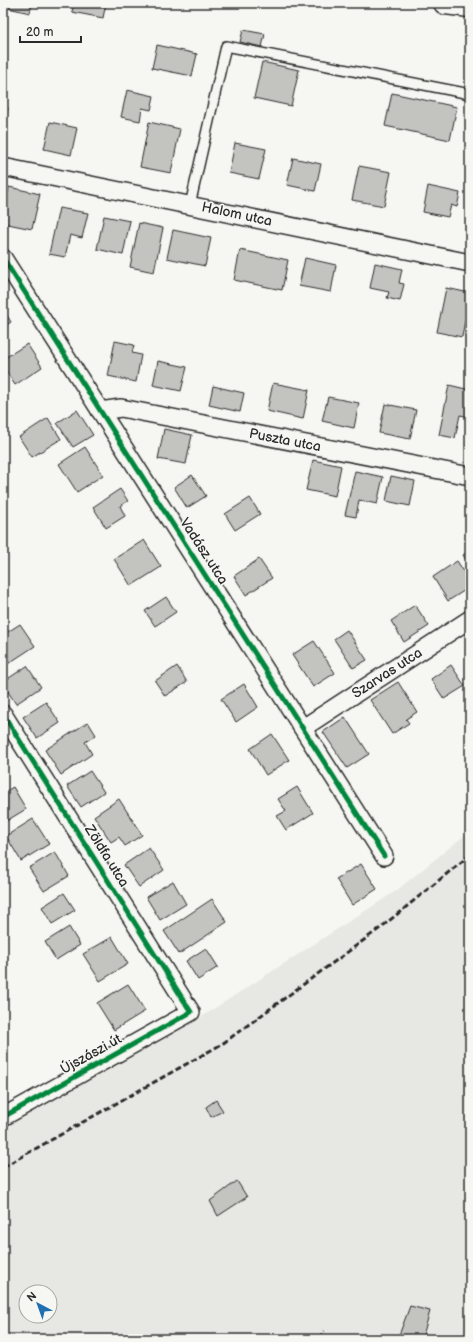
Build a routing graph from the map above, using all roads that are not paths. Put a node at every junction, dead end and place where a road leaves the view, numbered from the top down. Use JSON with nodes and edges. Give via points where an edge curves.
{"nodes":[{"id":1,"x":445,"y":3,"type":"edge"},
{"id":2,"x":470,"y":6,"type":"edge"},
{"id":3,"x":470,"y":94,"type":"edge"},
{"id":4,"x":3,"y":167,"type":"edge"},
{"id":5,"x":190,"y":205,"type":"junction"},
{"id":6,"x":3,"y":258,"type":"edge"},
{"id":7,"x":470,"y":263,"type":"edge"},
{"id":8,"x":100,"y":411,"type":"junction"},
{"id":9,"x":470,"y":476,"type":"edge"},
{"id":10,"x":470,"y":619,"type":"edge"},
{"id":11,"x":3,"y":714,"type":"edge"},
{"id":12,"x":303,"y":728,"type":"junction"},
{"id":13,"x":384,"y":856,"type":"dead end"},
{"id":14,"x":191,"y":1012,"type":"joint"},
{"id":15,"x":3,"y":1117,"type":"edge"}],
"edges":[{"from":1,"to":2,"type":"main road"},
{"from":3,"to":5,"type":"lane","via":[[226,46]]},
{"from":4,"to":5,"type":"street","name":"Halom utca"},
{"from":5,"to":7,"type":"street","name":"Halom utca"},
{"from":6,"to":8,"type":"street","name":"Vadász utca"},
{"from":8,"to":9,"type":"street","name":"Puszta utca","via":[[121,408]]},
{"from":8,"to":12,"type":"street","name":"Vadász utca"},
{"from":10,"to":12,"type":"street","name":"Szarvas utca"},
{"from":11,"to":14,"type":"street","name":"Zöldfa utca"},
{"from":12,"to":13,"type":"street","name":"Vadász utca"},
{"from":14,"to":15,"type":"street","name":"Újszászi út"}]}
